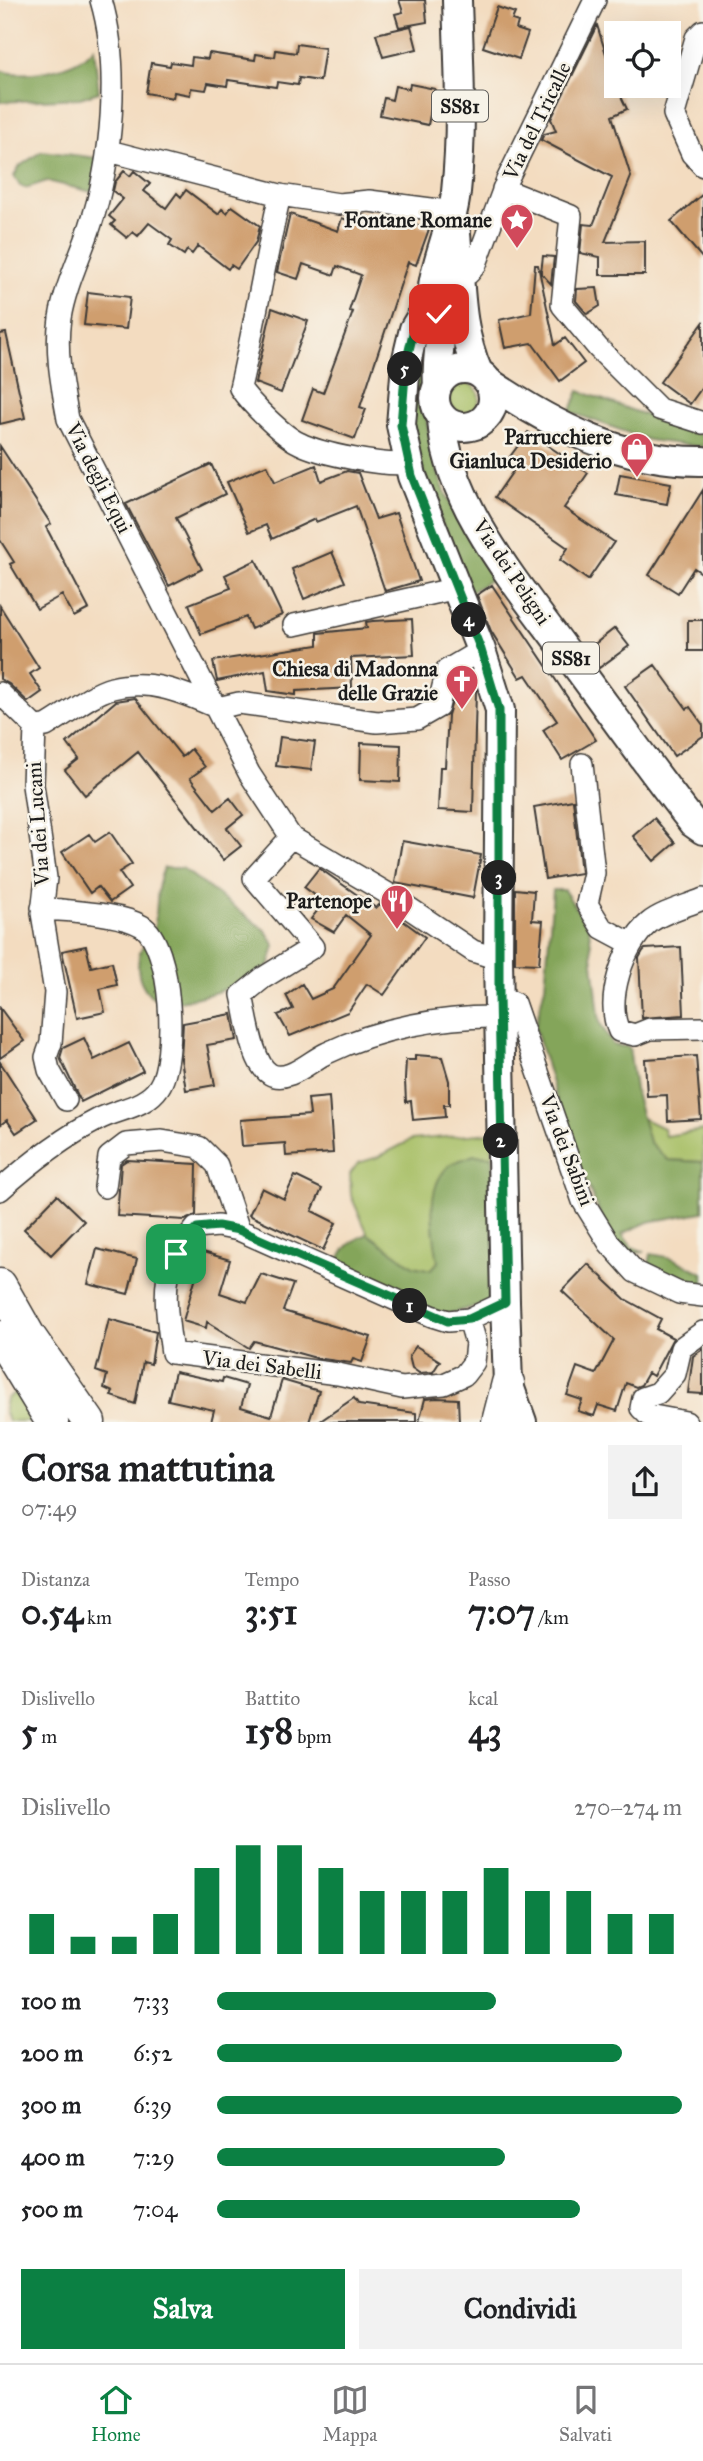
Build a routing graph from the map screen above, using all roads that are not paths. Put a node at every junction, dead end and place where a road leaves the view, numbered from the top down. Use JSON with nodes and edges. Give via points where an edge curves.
{"nodes":[{"id":1,"x":101,"y":0,"type":"edge"},
{"id":2,"x":457,"y":0,"type":"edge"},
{"id":3,"x":595,"y":0,"type":"edge"},
{"id":4,"x":703,"y":31,"type":"edge"},
{"id":5,"x":109,"y":151,"type":"junction"},
{"id":6,"x":703,"y":166,"type":"edge"},
{"id":7,"x":503,"y":189,"type":"junction"},
{"id":8,"x":280,"y":195,"type":"junction"},
{"id":9,"x":454,"y":212,"type":"junction"},
{"id":10,"x":443,"y":282,"type":"junction"},
{"id":11,"x":484,"y":377,"type":"junction"},
{"id":12,"x":438,"y":385,"type":"junction"},
{"id":13,"x":538,"y":415,"type":"junction"},
{"id":14,"x":442,"y":418,"type":"junction"},
{"id":15,"x":486,"y":419,"type":"junction"},
{"id":16,"x":703,"y":423,"type":"edge"},
{"id":17,"x":703,"y":461,"type":"edge"},
{"id":18,"x":409,"y":463,"type":"junction"},
{"id":19,"x":456,"y":475,"type":"junction"},
{"id":20,"x":457,"y":588,"type":"junction"},
{"id":21,"x":294,"y":625,"type":"dead end"},
{"id":22,"x":481,"y":650,"type":"junction"},
{"id":23,"x":0,"y":693,"type":"edge"},
{"id":24,"x":218,"y":708,"type":"junction"},
{"id":25,"x":35,"y":727,"type":"junction"},
{"id":26,"x":582,"y":764,"type":"dead end"},
{"id":27,"x":703,"y":830,"type":"edge"},
{"id":28,"x":291,"y":837,"type":"junction"},
{"id":29,"x":703,"y":899,"type":"edge"},
{"id":30,"x":42,"y":908,"type":"junction"},
{"id":31,"x":630,"y":943,"type":"junction"},
{"id":32,"x":498,"y":959,"type":"junction"},
{"id":33,"x":499,"y":1007,"type":"junction"},
{"id":34,"x":703,"y":1028,"type":"edge"},
{"id":35,"x":66,"y":1100,"type":"dead end"},
{"id":36,"x":105,"y":1187,"type":"dead end"},
{"id":37,"x":0,"y":1190,"type":"edge"},
{"id":38,"x":239,"y":1230,"type":"junction"},
{"id":39,"x":0,"y":1285,"type":"edge"},
{"id":40,"x":703,"y":1296,"type":"edge"},
{"id":41,"x":505,"y":1302,"type":"junction"},
{"id":42,"x":469,"y":1319,"type":"junction"},
{"id":43,"x":703,"y":1332,"type":"edge"},
{"id":44,"x":15,"y":1337,"type":"edge"},
{"id":45,"x":508,"y":1383,"type":"junction"},
{"id":46,"x":52,"y":1422,"type":"edge"},
{"id":47,"x":89,"y":1422,"type":"edge"},
{"id":48,"x":116,"y":1422,"type":"edge"},
{"id":49,"x":498,"y":1422,"type":"edge"},
{"id":50,"x":522,"y":1422,"type":"edge"},
{"id":51,"x":686,"y":1422,"type":"edge"}],
"edges":[{"from":1,"to":5,"type":"street","name":"Via degli Equi","via":[[112,103]]},
{"from":2,"to":9,"type":"main road","number":"SS81","via":[[460,110]]},
{"from":3,"to":7,"type":"street","name":"Via del Tricalle"},
{"from":4,"to":6,"type":"street","via":[[696,38],[674,114],[692,154]]},
{"from":5,"to":8,"type":"street"},
{"from":5,"to":24,"type":"street","name":"Via degli Equi","via":[[60,317],[60,372],[68,419]]},
{"from":7,"to":10,"type":"street","name":"Via del Tricalle","via":[[476,264],[469,273]]},
{"from":7,"to":16,"type":"street","via":[[571,216],[562,305],[659,409]]},
{"from":8,"to":9,"type":"street"},
{"from":8,"to":18,"type":"street","via":[[240,388],[251,404],[298,443],[391,466]]},
{"from":9,"to":10,"type":"main road","number":"SS81"},
{"from":10,"to":11,"type":"main road","number":"SS81"},
{"from":10,"to":12,"type":"main road","number":"SS81"},
{"from":10,"to":18,"type":"main road","via":[[414,329],[406,363],[401,425]]},
{"from":11,"to":12,"type":"main road","via":[[460,369]]},
{"from":11,"to":13,"type":"main road"},
{"from":11,"to":15,"type":"main road","number":"SS81","via":[[494,400]]},
{"from":12,"to":14,"type":"main road","number":"SS81","via":[[435,402]]},
{"from":13,"to":15,"type":"main road"},
{"from":13,"to":17,"type":"main road","via":[[632,454]]},
{"from":14,"to":15,"type":"main road","via":[[466,428]]},
{"from":14,"to":19,"type":"main road","name":"Via dei Peligni","number":"SS81","via":[[443,443]]},
{"from":15,"to":19,"type":"main road","number":"SS81","via":[[468,443]]},
{"from":18,"to":20,"type":"main road"},
{"from":19,"to":27,"type":"main road","name":"Via dei Peligni","number":"SS81","via":[[462,495],[511,575],[646,764]]},
{"from":20,"to":21,"type":"street"},
{"from":20,"to":22,"type":"main road"},
{"from":22,"to":24,"type":"street","via":[[447,670],[438,707],[417,719],[377,722],[239,703]]},
{"from":22,"to":32,"type":"main road","via":[[499,710]]},
{"from":23,"to":25,"type":"street"},
{"from":24,"to":25,"type":"street","via":[[178,690],[142,684],[110,688],[46,726]]},
{"from":24,"to":28,"type":"street","name":"Via degli Equi","via":[[249,773]]},
{"from":25,"to":30,"type":"street","name":"Via dei Lucani","via":[[33,785],[46,878]]},
{"from":26,"to":31,"type":"street","via":[[594,873],[587,904],[603,928]]},
{"from":28,"to":32,"type":"street","via":[[473,951]]},
{"from":28,"to":33,"type":"street","via":[[254,877],[313,947],[242,995],[259,1066],[272,1076],[284,1077],[367,1037]]},
{"from":29,"to":31,"type":"street","via":[[650,921]]},
{"from":30,"to":35,"type":"street","name":"Via dei Lucani","via":[[55,992],[46,1057]]},
{"from":30,"to":37,"type":"street","name":"Via dei Lucani","via":[[124,920],[142,926],[156,940],[166,977],[169,1062],[160,1087],[144,1101],[99,1119]]},
{"from":31,"to":34,"type":"street","via":[[617,985],[613,1018],[619,1031],[635,1035],[650,1029]]},
{"from":32,"to":33,"type":"main road"},
{"from":33,"to":40,"type":"street","name":"Via dei Sabini","via":[[514,1003],[583,1201],[609,1243],[635,1272],[679,1293]]},
{"from":33,"to":41,"type":"main road"},
{"from":36,"to":38,"type":"street","via":[[110,1157],[126,1144],[162,1141],[199,1147],[218,1165]]},
{"from":38,"to":42,"type":"street","name":"Via dei Sabelli","via":[[432,1316],[448,1321]]},
{"from":38,"to":42,"type":"street","name":"Via dei Sabelli","via":[[197,1228],[176,1254],[168,1277],[172,1353],[338,1374],[402,1388],[444,1384],[464,1376],[474,1362],[476,1343]]},
{"from":39,"to":44,"type":"highway"},
{"from":41,"to":42,"type":"street","name":"Via dei Sabelli"},
{"from":41,"to":45,"type":"main road"},
{"from":43,"to":51,"type":"street","via":[[681,1348],[675,1374],[658,1393],[643,1398],[641,1408],[648,1415]]},
{"from":44,"to":46,"type":"highway"},
{"from":44,"to":47,"type":"highway"},
{"from":44,"to":48,"type":"highway","via":[[63,1361]]},
{"from":45,"to":49,"type":"highway"},
{"from":45,"to":50,"type":"main road"}]}
